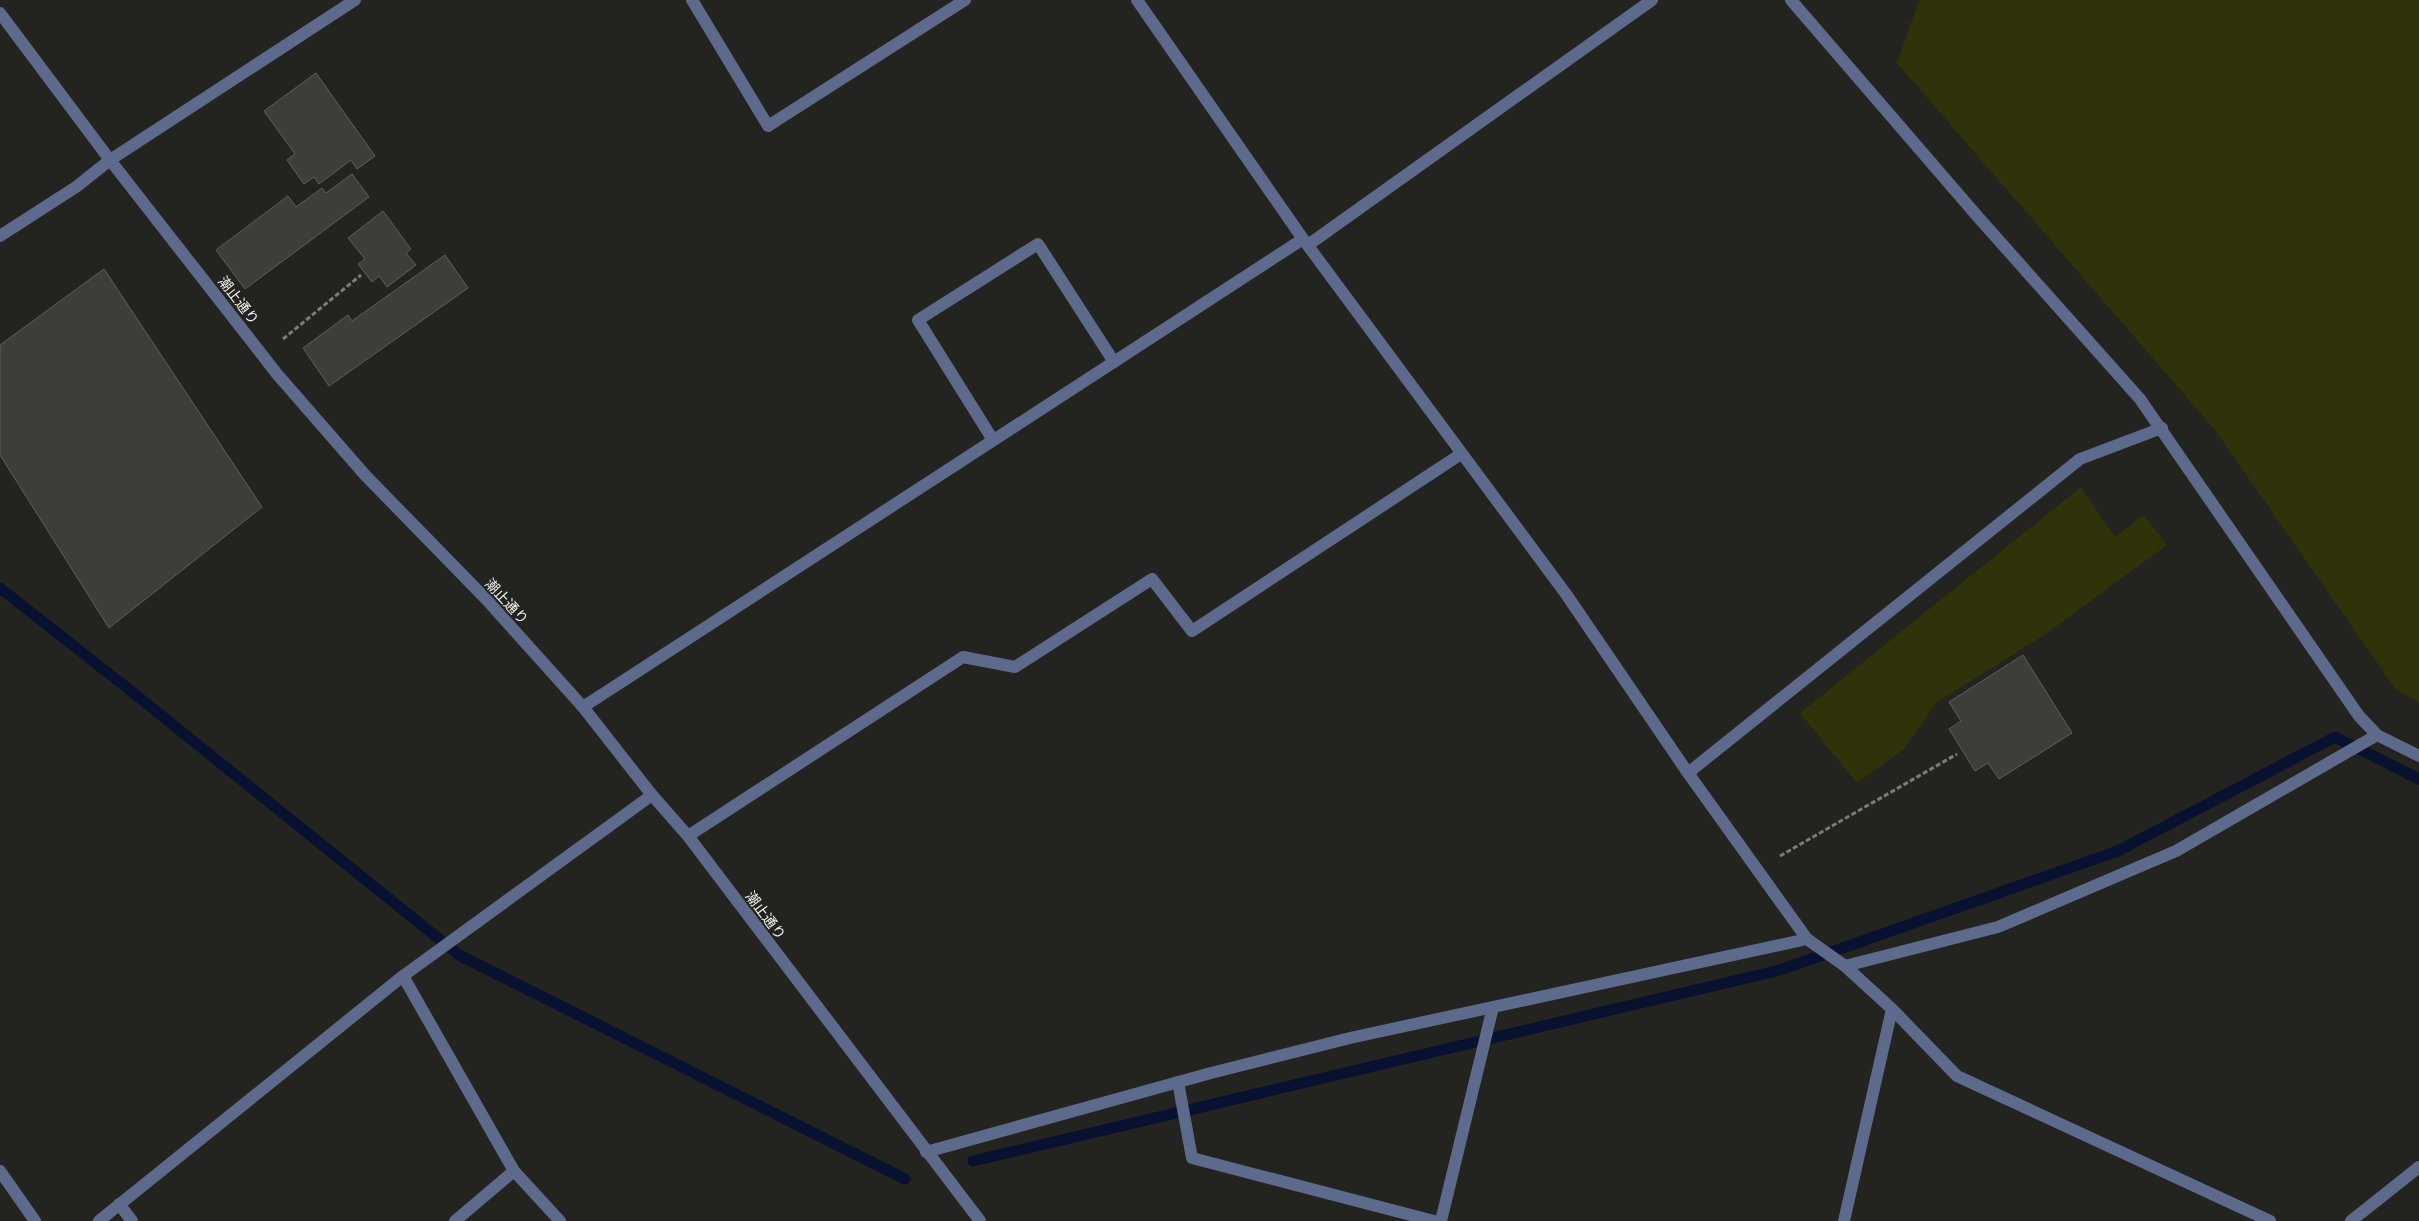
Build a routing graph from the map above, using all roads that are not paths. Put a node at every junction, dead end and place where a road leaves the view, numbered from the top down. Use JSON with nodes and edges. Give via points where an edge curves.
{"nodes":[{"id":1,"x":355,"y":0,"type":"edge"},
{"id":2,"x":692,"y":0,"type":"edge"},
{"id":3,"x":965,"y":0,"type":"edge"},
{"id":4,"x":1137,"y":0,"type":"edge"},
{"id":5,"x":1652,"y":0,"type":"edge"},
{"id":6,"x":1790,"y":0,"type":"edge"},
{"id":7,"x":0,"y":13,"type":"edge"},
{"id":8,"x":110,"y":160,"type":"junction"},
{"id":9,"x":0,"y":236,"type":"edge"},
{"id":10,"x":1305,"y":242,"type":"junction"},
{"id":11,"x":1114,"y":362,"type":"junction"},
{"id":12,"x":2162,"y":428,"type":"junction"},
{"id":13,"x":993,"y":440,"type":"junction"},
{"id":14,"x":1461,"y":454,"type":"junction"},
{"id":15,"x":583,"y":707,"type":"junction"},
{"id":16,"x":2377,"y":735,"type":"junction"},
{"id":17,"x":2419,"y":756,"type":"edge"},
{"id":18,"x":1688,"y":773,"type":"junction"},
{"id":19,"x":652,"y":795,"type":"junction"},
{"id":20,"x":688,"y":836,"type":"junction"},
{"id":21,"x":1808,"y":939,"type":"junction"},
{"id":22,"x":1845,"y":966,"type":"junction"},
{"id":23,"x":403,"y":976,"type":"junction"},
{"id":24,"x":1493,"y":1007,"type":"junction"},
{"id":25,"x":1892,"y":1008,"type":"junction"},
{"id":26,"x":1178,"y":1082,"type":"junction"},
{"id":27,"x":926,"y":1152,"type":"junction"},
{"id":28,"x":2419,"y":1167,"type":"edge"},
{"id":29,"x":0,"y":1171,"type":"edge"},
{"id":30,"x":514,"y":1172,"type":"junction"},
{"id":31,"x":120,"y":1204,"type":"junction"},
{"id":32,"x":35,"y":1221,"type":"edge"},
{"id":33,"x":99,"y":1221,"type":"edge"},
{"id":34,"x":132,"y":1221,"type":"edge"},
{"id":35,"x":455,"y":1221,"type":"edge"},
{"id":36,"x":560,"y":1221,"type":"edge"},
{"id":37,"x":980,"y":1221,"type":"edge"},
{"id":38,"x":1434,"y":1221,"type":"edge"},
{"id":39,"x":1441,"y":1221,"type":"edge"},
{"id":40,"x":1844,"y":1221,"type":"edge"},
{"id":41,"x":2270,"y":1221,"type":"edge"},
{"id":42,"x":2351,"y":1221,"type":"edge"}],
"edges":[{"from":1,"to":8,"type":"street"},
{"from":2,"to":3,"type":"street","via":[[768,126]]},
{"from":4,"to":10,"type":"street"},
{"from":5,"to":10,"type":"street"},
{"from":6,"to":12,"type":"street"},
{"from":7,"to":8,"type":"street","name":"潮止通り"},
{"from":8,"to":9,"type":"street","via":[[76,187]]},
{"from":8,"to":15,"type":"street","name":"潮止通り","via":[[263,356],[365,475],[486,599]]},
{"from":10,"to":11,"type":"street"},
{"from":10,"to":14,"type":"street"},
{"from":11,"to":13,"type":"street"},
{"from":11,"to":13,"type":"street","via":[[1038,244],[918,320]]},
{"from":12,"to":16,"type":"street","via":[[2359,716]]},
{"from":12,"to":18,"type":"street","via":[[2080,459]]},
{"from":13,"to":15,"type":"street"},
{"from":14,"to":18,"type":"street","via":[[1566,594]]},
{"from":14,"to":20,"type":"street","via":[[1192,631],[1152,579],[1015,667],[963,657]]},
{"from":15,"to":19,"type":"street","name":"潮止通り"},
{"from":16,"to":17,"type":"street"},
{"from":16,"to":22,"type":"street","via":[[2167,855],[1998,927]]},
{"from":18,"to":21,"type":"street"},
{"from":19,"to":20,"type":"street","name":"潮止通り"},
{"from":19,"to":23,"type":"street"},
{"from":20,"to":27,"type":"street","name":"潮止通り"},
{"from":21,"to":22,"type":"street"},
{"from":21,"to":24,"type":"street"},
{"from":22,"to":25,"type":"street"},
{"from":23,"to":30,"type":"street"},
{"from":23,"to":31,"type":"street"},
{"from":24,"to":26,"type":"street","via":[[1350,1038]]},
{"from":24,"to":39,"type":"street"},
{"from":25,"to":40,"type":"street"},
{"from":25,"to":41,"type":"street","via":[[1957,1076]]},
{"from":26,"to":27,"type":"street"},
{"from":26,"to":38,"type":"street","via":[[1192,1158]]},
{"from":27,"to":37,"type":"street","name":"潮止通り"},
{"from":28,"to":42,"type":"street"},
{"from":29,"to":32,"type":"street"},
{"from":30,"to":35,"type":"street"},
{"from":30,"to":36,"type":"street"},
{"from":31,"to":33,"type":"street"},
{"from":31,"to":34,"type":"street"}]}
